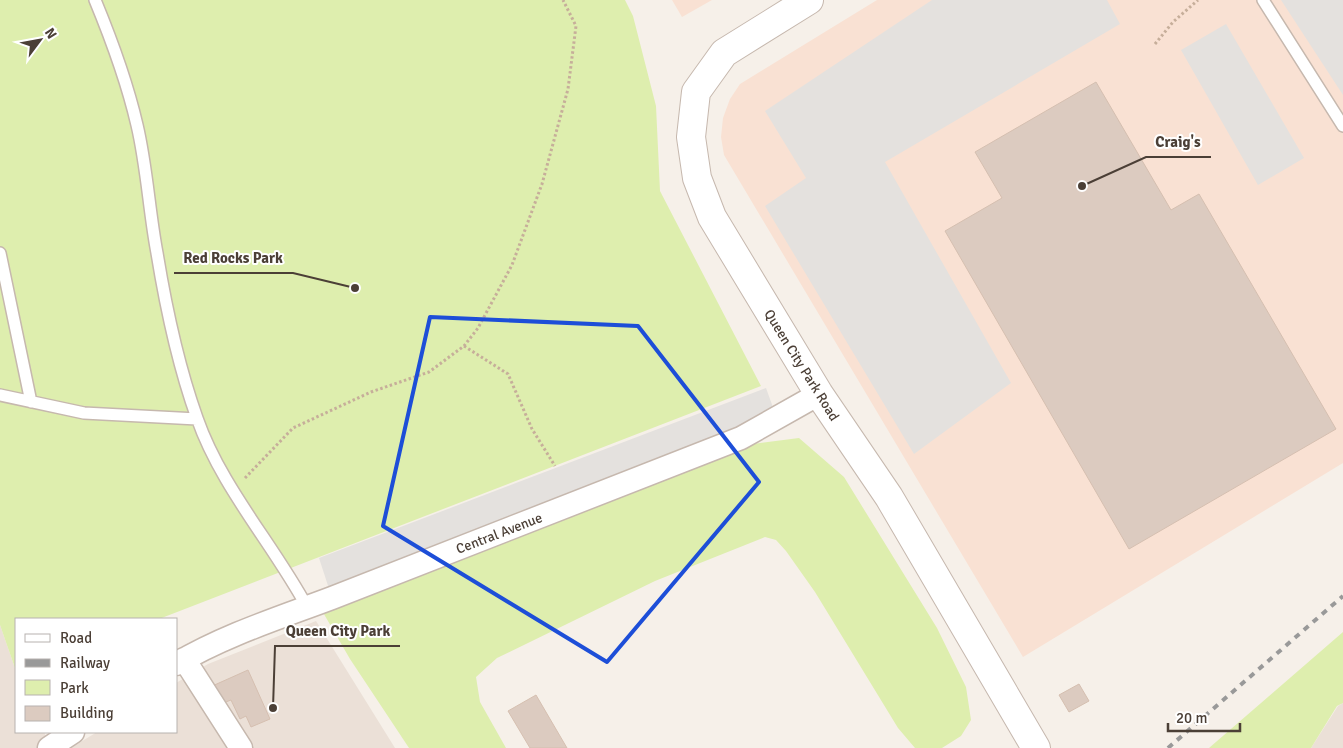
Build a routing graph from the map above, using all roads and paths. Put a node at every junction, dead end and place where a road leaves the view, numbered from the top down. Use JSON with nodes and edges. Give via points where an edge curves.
{"nodes":[{"id":1,"x":95,"y":0,"type":"edge"},
{"id":2,"x":562,"y":0,"type":"edge"},
{"id":3,"x":809,"y":0,"type":"edge"},
{"id":4,"x":1198,"y":0,"type":"edge"},
{"id":5,"x":1263,"y":0,"type":"edge"},
{"id":6,"x":1155,"y":44,"type":"dead end"},
{"id":7,"x":1343,"y":126,"type":"edge"},
{"id":8,"x":0,"y":253,"type":"edge"},
{"id":9,"x":464,"y":346,"type":"junction"},
{"id":10,"x":819,"y":394,"type":"junction"},
{"id":11,"x":0,"y":395,"type":"edge"},
{"id":12,"x":31,"y":402,"type":"junction"},
{"id":13,"x":197,"y":419,"type":"junction"},
{"id":14,"x":555,"y":466,"type":"dead end"},
{"id":15,"x":233,"y":489,"type":"junction"},
{"id":16,"x":307,"y":607,"type":"junction"},
{"id":17,"x":180,"y":662,"type":"edge"},
{"id":18,"x":71,"y":733,"type":"edge"},
{"id":19,"x":49,"y":748,"type":"edge"},
{"id":20,"x":241,"y":748,"type":"edge"},
{"id":21,"x":1036,"y":748,"type":"edge"}],
"edges":[{"from":1,"to":13,"type":"lane","via":[[117,55],[136,120],[157,255],[179,358]]},
{"from":2,"to":9,"type":"path","via":[[576,26],[574,54],[568,89],[542,184],[512,265],[492,305]]},
{"from":3,"to":10,"type":"street","name":"Queen City Park Road","via":[[724,53],[696,92],[691,137],[697,178],[712,217]]},
{"from":4,"to":6,"type":"path"},
{"from":5,"to":7,"type":"lane"},
{"from":8,"to":12,"type":"lane"},
{"from":9,"to":14,"type":"path","via":[[508,374],[532,429]]},
{"from":9,"to":15,"type":"path","via":[[429,372],[371,392],[293,428]]},
{"from":10,"to":16,"type":"street","name":"Central Avenue","via":[[741,438]]},
{"from":10,"to":21,"type":"street","name":"Queen City Park Road","via":[[888,497]]},
{"from":11,"to":12,"type":"lane"},
{"from":12,"to":13,"type":"lane","via":[[84,413]]},
{"from":13,"to":15,"type":"lane"},
{"from":15,"to":16,"type":"lane"},
{"from":16,"to":17,"type":"street","name":"Central Avenue","via":[[218,641]]},
{"from":17,"to":20,"type":"street"},
{"from":18,"to":19,"type":"street"}]}
